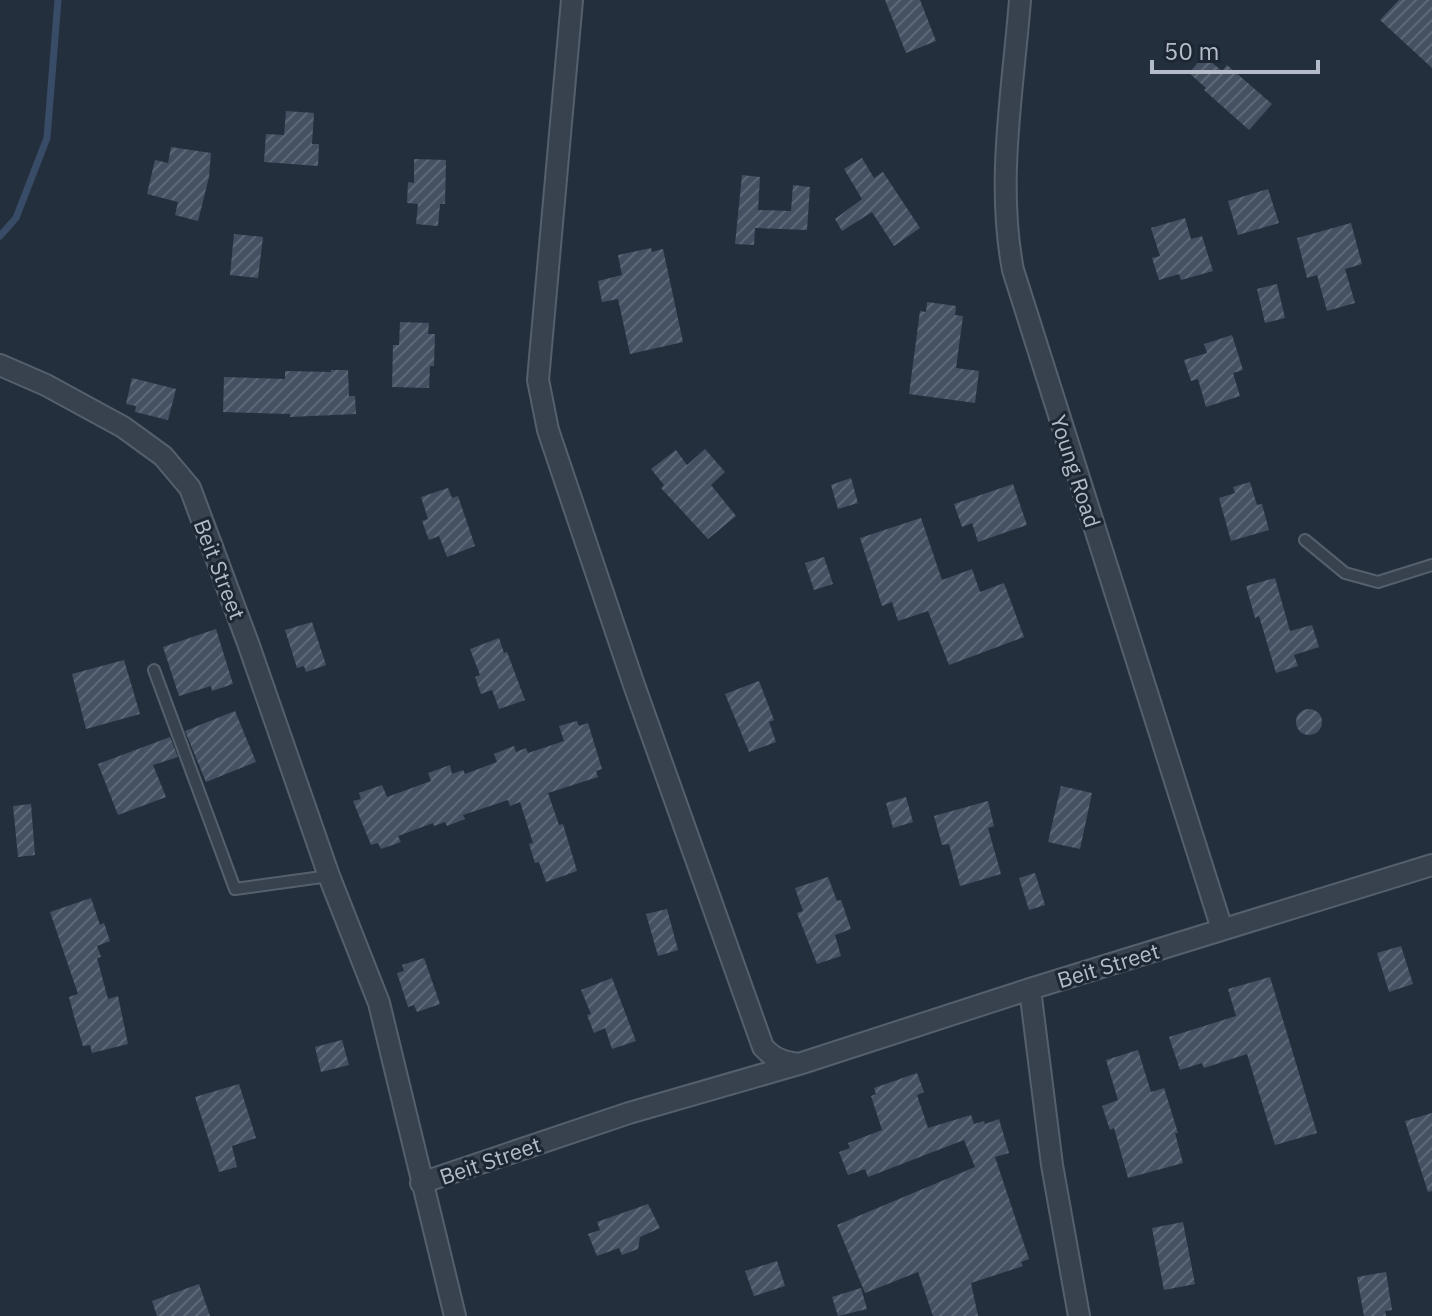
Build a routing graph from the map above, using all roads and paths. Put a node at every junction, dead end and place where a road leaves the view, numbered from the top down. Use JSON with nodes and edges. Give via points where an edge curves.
{"nodes":[{"id":1,"x":572,"y":0,"type":"edge"},
{"id":2,"x":1020,"y":0,"type":"edge"},
{"id":3,"x":0,"y":365,"type":"edge"},
{"id":4,"x":1305,"y":540,"type":"dead end"},
{"id":5,"x":1432,"y":565,"type":"edge"},
{"id":6,"x":154,"y":670,"type":"dead end"},
{"id":7,"x":1432,"y":865,"type":"edge"},
{"id":8,"x":329,"y":876,"type":"junction"},
{"id":9,"x":1222,"y":929,"type":"junction"},
{"id":10,"x":1030,"y":989,"type":"junction"},
{"id":11,"x":799,"y":1064,"type":"junction"},
{"id":12,"x":421,"y":1183,"type":"junction"},
{"id":13,"x":455,"y":1316,"type":"edge"},
{"id":14,"x":1079,"y":1316,"type":"edge"}],
"edges":[{"from":1,"to":11,"type":"street","via":[[538,380],[548,430],[763,1047],[771,1056]]},
{"from":2,"to":9,"type":"street","name":"Young Road","via":[[1004,189],[1013,270]]},
{"from":3,"to":8,"type":"street","name":"Beit Street","via":[[123,427],[163,456],[190,488]]},
{"from":4,"to":5,"type":"lane","via":[[1345,573],[1378,582]]},
{"from":6,"to":8,"type":"lane","via":[[235,889]]},
{"from":7,"to":9,"type":"street","name":"Beit Street"},
{"from":8,"to":12,"type":"street","name":"Beit Street","via":[[379,1003]]},
{"from":9,"to":10,"type":"street","name":"Beit Street"},
{"from":10,"to":11,"type":"street","name":"Beit Street"},
{"from":10,"to":14,"type":"street","via":[[1052,1165]]},
{"from":11,"to":12,"type":"street","name":"Beit Street","via":[[629,1113]]},
{"from":12,"to":13,"type":"street"}]}
